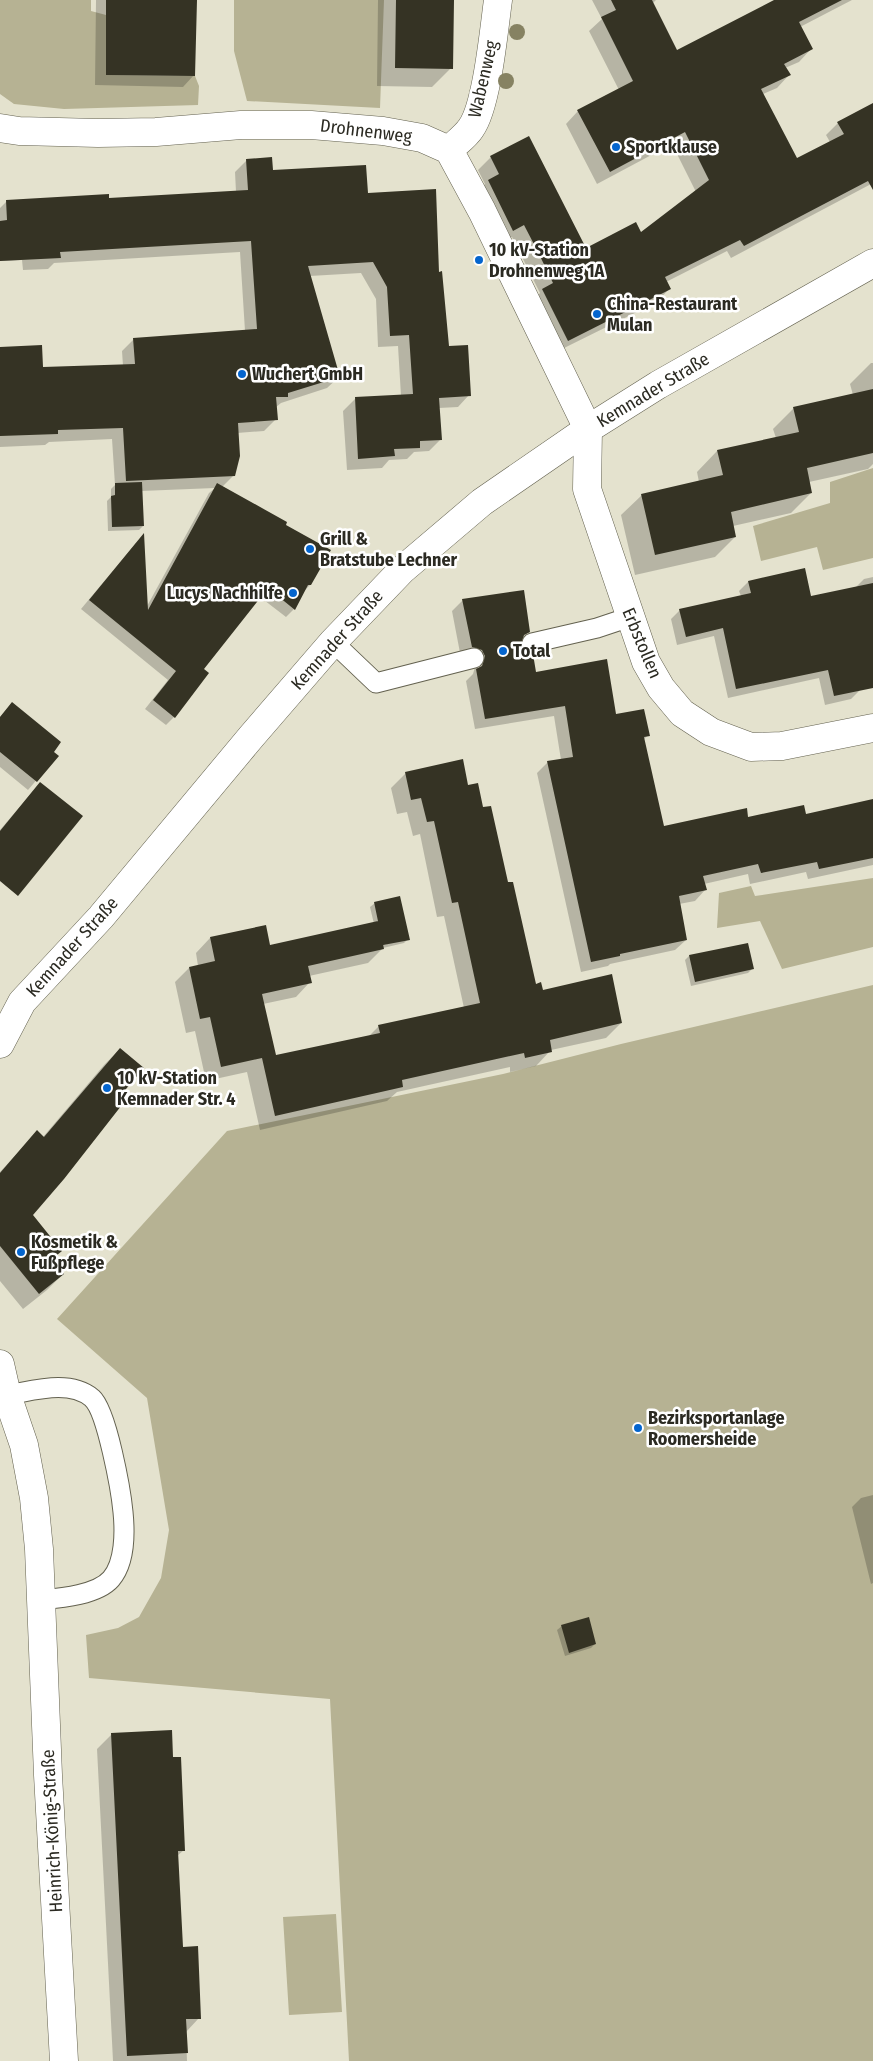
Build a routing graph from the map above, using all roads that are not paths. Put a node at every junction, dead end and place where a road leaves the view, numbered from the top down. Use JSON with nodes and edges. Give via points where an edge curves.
{"nodes":[{"id":1,"x":498,"y":0,"type":"edge"},
{"id":2,"x":0,"y":128,"type":"edge"},
{"id":3,"x":450,"y":150,"type":"junction"},
{"id":4,"x":873,"y":264,"type":"edge"},
{"id":5,"x":588,"y":429,"type":"junction"},
{"id":6,"x":630,"y":617,"type":"junction"},
{"id":7,"x":333,"y":642,"type":"junction"},
{"id":8,"x":532,"y":644,"type":"dead end"},
{"id":9,"x":474,"y":658,"type":"dead end"},
{"id":10,"x":873,"y":728,"type":"edge"},
{"id":11,"x":11,"y":1009,"type":"edge"},
{"id":12,"x":0,"y":1044,"type":"edge"},
{"id":13,"x":0,"y":1364,"type":"edge"},
{"id":14,"x":3,"y":1391,"type":"edge"},
{"id":15,"x":40,"y":1600,"type":"junction"},
{"id":16,"x":64,"y":2061,"type":"edge"}],
"edges":[{"from":1,"to":3,"type":"street","name":"Wabenweg","via":[[480,107],[472,128]]},
{"from":2,"to":3,"type":"street","name":"Drohnenweg","via":[[98,133],[241,125],[311,125],[413,136]]},
{"from":3,"to":5,"type":"street"},
{"from":4,"to":5,"type":"street","name":"Kemnader Straße","via":[[658,385]]},
{"from":5,"to":6,"type":"street","name":"Erbstollen","via":[[587,489]]},
{"from":5,"to":7,"type":"street","name":"Kemnader Straße","via":[[475,508],[402,570]]},
{"from":6,"to":8,"type":"lane"},
{"from":6,"to":10,"type":"street","name":"Erbstollen","via":[[646,662],[661,688],[682,713],[712,732],[751,747],[782,746]]},
{"from":7,"to":9,"type":"lane","via":[[376,682]]},
{"from":7,"to":11,"type":"street","name":"Kemnader Straße","via":[[100,917]]},
{"from":11,"to":12,"type":"street","name":"Kemnader Straße"},
{"from":13,"to":14,"type":"street","name":"Heinrich-König-Straße"},
{"from":14,"to":15,"type":"street","name":"Heinrich-König-Straße","via":[[24,1445],[34,1498]]},
{"from":14,"to":15,"type":"lane","via":[[56,1388],[74,1390],[92,1398],[106,1427],[123,1512],[121,1554],[111,1579],[100,1589]]},
{"from":15,"to":16,"type":"street","name":"Heinrich-König-Straße"}]}
